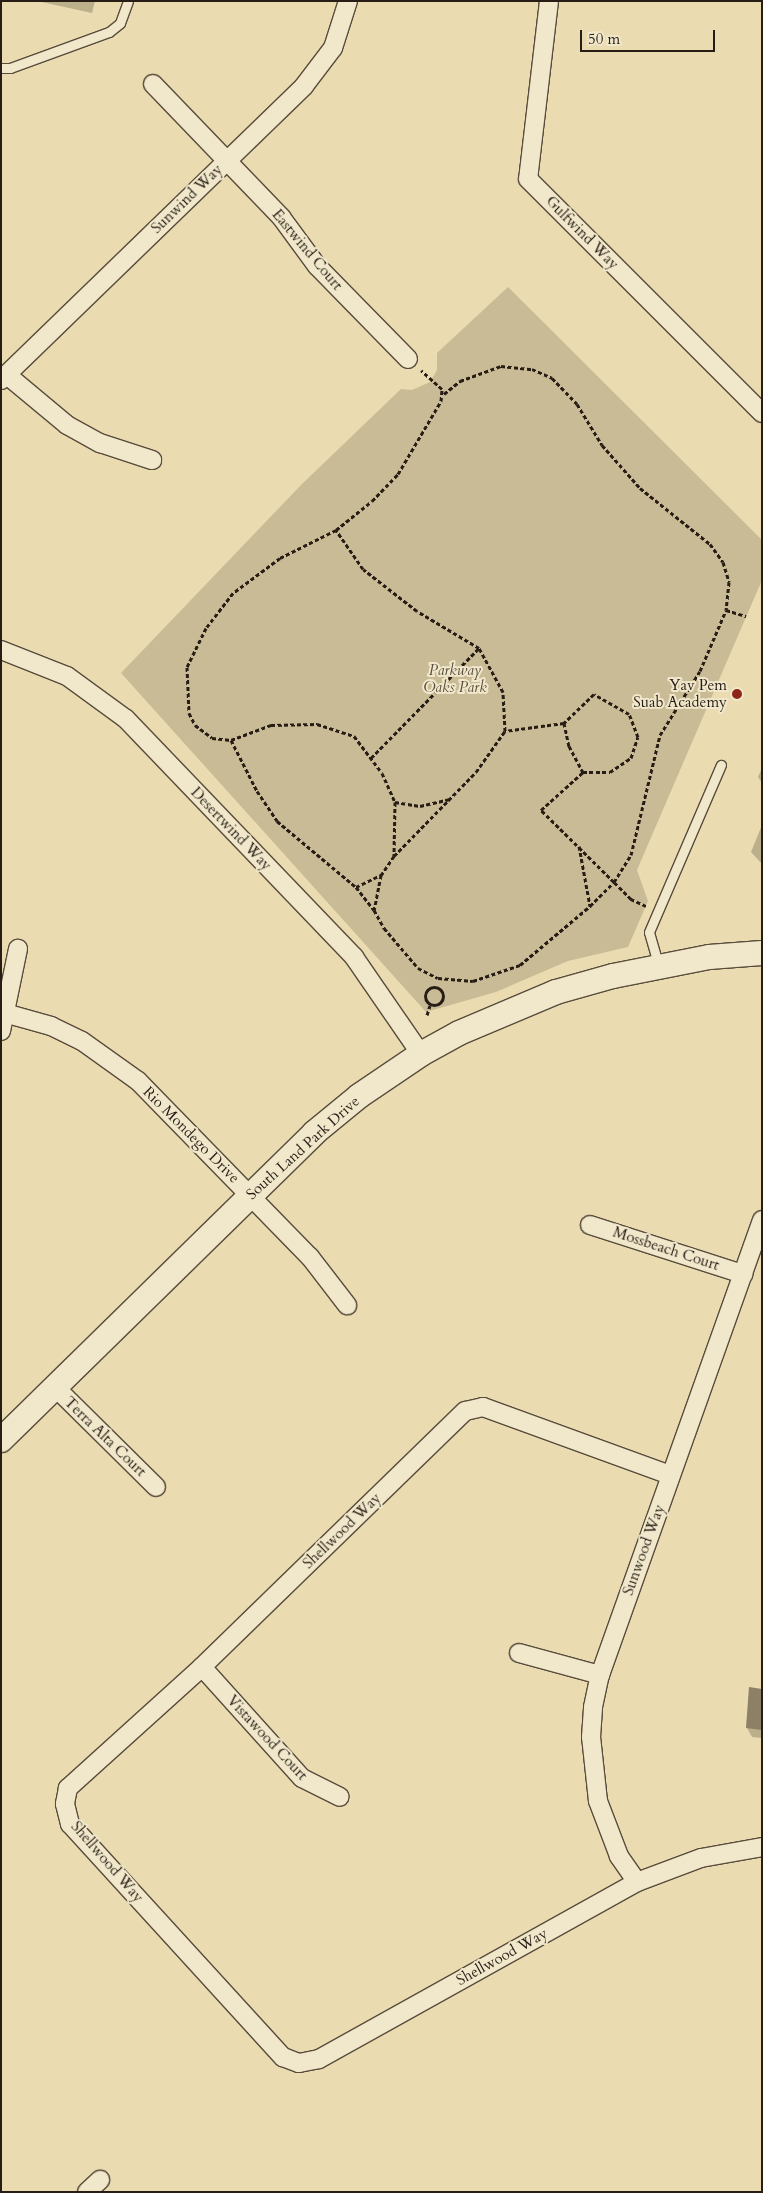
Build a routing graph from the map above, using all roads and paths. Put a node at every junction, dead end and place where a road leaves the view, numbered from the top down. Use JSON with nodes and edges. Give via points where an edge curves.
{"nodes":[{"id":1,"x":128,"y":1,"type":"edge"},
{"id":2,"x":348,"y":1,"type":"edge"},
{"id":3,"x":549,"y":1,"type":"edge"},
{"id":4,"x":1,"y":68,"type":"edge"},
{"id":5,"x":153,"y":84,"type":"dead end"},
{"id":6,"x":227,"y":161,"type":"junction"},
{"id":7,"x":408,"y":359,"type":"dead end"},
{"id":8,"x":428,"y":376,"type":"dead end"},
{"id":9,"x":4,"y":378,"type":"edge"},
{"id":10,"x":444,"y":394,"type":"junction"},
{"id":11,"x":762,"y":414,"type":"edge"},
{"id":12,"x":152,"y":460,"type":"dead end"},
{"id":13,"x":336,"y":530,"type":"junction"},
{"id":14,"x":726,"y":610,"type":"junction"},
{"id":15,"x":746,"y":616,"type":"dead end"},
{"id":16,"x":479,"y":648,"type":"junction"},
{"id":17,"x":1,"y":650,"type":"edge"},
{"id":18,"x":564,"y":723,"type":"junction"},
{"id":19,"x":505,"y":731,"type":"junction"},
{"id":20,"x":231,"y":740,"type":"junction"},
{"id":21,"x":371,"y":758,"type":"junction"},
{"id":22,"x":721,"y":765,"type":"dead end"},
{"id":23,"x":583,"y":772,"type":"junction"},
{"id":24,"x":450,"y":799,"type":"junction"},
{"id":25,"x":395,"y":802,"type":"junction"},
{"id":26,"x":579,"y":845,"type":"junction"},
{"id":27,"x":394,"y":856,"type":"junction"},
{"id":28,"x":381,"y":875,"type":"junction"},
{"id":29,"x":614,"y":882,"type":"junction"},
{"id":30,"x":356,"y":887,"type":"junction"},
{"id":31,"x":590,"y":906,"type":"junction"},
{"id":32,"x":646,"y":906,"type":"dead end"},
{"id":33,"x":374,"y":910,"type":"junction"},
{"id":34,"x":18,"y":950,"type":"dead end"},
{"id":35,"x":762,"y":953,"type":"edge"},
{"id":36,"x":659,"y":967,"type":"junction"},
{"id":37,"x":438,"y":978,"type":"junction"},
{"id":38,"x":436,"y":987,"type":"junction"},
{"id":39,"x":430,"y":1005,"type":"junction"},
{"id":40,"x":3,"y":1013,"type":"edge"},
{"id":41,"x":427,"y":1015,"type":"dead end"},
{"id":42,"x":1,"y":1031,"type":"edge"},
{"id":43,"x":421,"y":1054,"type":"junction"},
{"id":44,"x":250,"y":1195,"type":"junction"},
{"id":45,"x":762,"y":1220,"type":"edge"},
{"id":46,"x":590,"y":1225,"type":"dead end"},
{"id":47,"x":742,"y":1274,"type":"junction"},
{"id":48,"x":347,"y":1305,"type":"dead end"},
{"id":49,"x":55,"y":1388,"type":"junction"},
{"id":50,"x":1,"y":1440,"type":"edge"},
{"id":51,"x":670,"y":1475,"type":"junction"},
{"id":52,"x":156,"y":1487,"type":"dead end"},
{"id":53,"x":519,"y":1653,"type":"dead end"},
{"id":54,"x":202,"y":1666,"type":"junction"},
{"id":55,"x":600,"y":1675,"type":"junction"},
{"id":56,"x":340,"y":1797,"type":"dead end"},
{"id":57,"x":762,"y":1847,"type":"edge"},
{"id":58,"x":637,"y":1882,"type":"junction"},
{"id":59,"x":100,"y":2180,"type":"dead end"},
{"id":60,"x":87,"y":2192,"type":"edge"}],
"edges":[{"from":1,"to":4,"type":"lane","via":[[120,23],[109,32]]},
{"from":2,"to":6,"type":"street","name":"Sunwind Way","via":[[333,48],[318,70]]},
{"from":3,"to":11,"type":"street","name":"Gulfwind Way","via":[[528,179]]},
{"from":5,"to":6,"type":"street","name":"Eastwind Court"},
{"from":6,"to":7,"type":"street","name":"Eastwind Court","via":[[281,217],[317,266]]},
{"from":6,"to":9,"type":"street","name":"Sunwind Way"},
{"from":8,"to":10,"type":"path"},
{"from":9,"to":12,"type":"street","via":[[67,425],[100,443]]},
{"from":10,"to":13,"type":"path","via":[[398,474],[372,501]]},
{"from":10,"to":14,"type":"path","via":[[460,381],[501,366],[532,369],[552,378],[577,404],[602,445],[640,488],[710,544],[723,562],[729,582]]},
{"from":13,"to":16,"type":"path","via":[[363,569],[418,611]]},
{"from":13,"to":20,"type":"path","via":[[280,558],[233,593],[206,628],[187,667],[189,713],[195,725],[212,738]]},
{"from":14,"to":15,"type":"path"},
{"from":14,"to":29,"type":"path","via":[[700,671],[660,735],[631,856]]},
{"from":16,"to":19,"type":"path","via":[[503,692]]},
{"from":16,"to":21,"type":"path"},
{"from":17,"to":43,"type":"street","name":"Desertwind Way","via":[[67,676],[126,719],[354,957]]},
{"from":18,"to":19,"type":"path"},
{"from":18,"to":23,"type":"path","via":[[569,746]]},
{"from":18,"to":23,"type":"path","via":[[594,694],[629,714],[638,738],[631,758],[610,772]]},
{"from":19,"to":24,"type":"path","via":[[476,772]]},
{"from":20,"to":21,"type":"path","via":[[271,725],[317,724],[354,736]]},
{"from":20,"to":30,"type":"path","via":[[256,790],[277,821]]},
{"from":21,"to":25,"type":"path"},
{"from":22,"to":36,"type":"lane","via":[[649,932]]},
{"from":23,"to":26,"type":"path","via":[[541,810]]},
{"from":24,"to":25,"type":"path","via":[[420,806]]},
{"from":24,"to":27,"type":"path"},
{"from":25,"to":27,"type":"path"},
{"from":26,"to":29,"type":"path"},
{"from":26,"to":31,"type":"path"},
{"from":27,"to":28,"type":"path"},
{"from":28,"to":30,"type":"path"},
{"from":28,"to":33,"type":"path"},
{"from":29,"to":31,"type":"path"},
{"from":29,"to":32,"type":"path","via":[[631,899]]},
{"from":30,"to":33,"type":"path"},
{"from":31,"to":37,"type":"path","via":[[531,956],[508,971],[472,981]]},
{"from":33,"to":37,"type":"path","via":[[384,928],[418,968]]},
{"from":34,"to":40,"type":"street"},
{"from":35,"to":36,"type":"street","name":"South Land Park Drive","via":[[709,957]]},
{"from":36,"to":43,"type":"street","name":"South Land Park Drive","via":[[548,995],[459,1033]]},
{"from":37,"to":38,"type":"path"},
{"from":38,"to":39,"type":"path","via":[[424,995]]},
{"from":38,"to":39,"type":"path","via":[[441,990],[443,998],[440,1004]]},
{"from":39,"to":41,"type":"path"},
{"from":40,"to":42,"type":"street"},
{"from":40,"to":44,"type":"street","name":"Rio Mondego Drive","via":[[51,1026],[111,1060],[138,1081]]},
{"from":43,"to":44,"type":"street","name":"South Land Park Drive","via":[[314,1133]]},
{"from":44,"to":48,"type":"street","name":"Rio Mondego Drive","via":[[310,1258]]},
{"from":44,"to":49,"type":"street","name":"South Land Park Drive"},
{"from":45,"to":47,"type":"street","name":"Sunwood Way"},
{"from":46,"to":47,"type":"street","name":"Mossbeach Court"},
{"from":47,"to":51,"type":"street","name":"Sunwood Way"},
{"from":49,"to":50,"type":"street","name":"South Land Park Drive"},
{"from":49,"to":52,"type":"street","name":"Terra Alta Court"},
{"from":51,"to":54,"type":"street","name":"Shellwood Way","via":[[483,1407],[465,1411]]},
{"from":51,"to":55,"type":"street","name":"Sunwood Way"},
{"from":53,"to":55,"type":"street"},
{"from":54,"to":56,"type":"street","name":"Vistawood Court","via":[[302,1778]]},
{"from":54,"to":58,"type":"street","name":"Shellwood Way","via":[[68,1788],[65,1804],[70,1824],[283,2058],[299,2063],[319,2059]]},
{"from":55,"to":58,"type":"street","name":"Sunwood Way","via":[[591,1737],[593,1772],[607,1829],[619,1856]]},
{"from":57,"to":58,"type":"street","name":"Shellwood Way","via":[[701,1858]]},
{"from":59,"to":60,"type":"street"}]}
